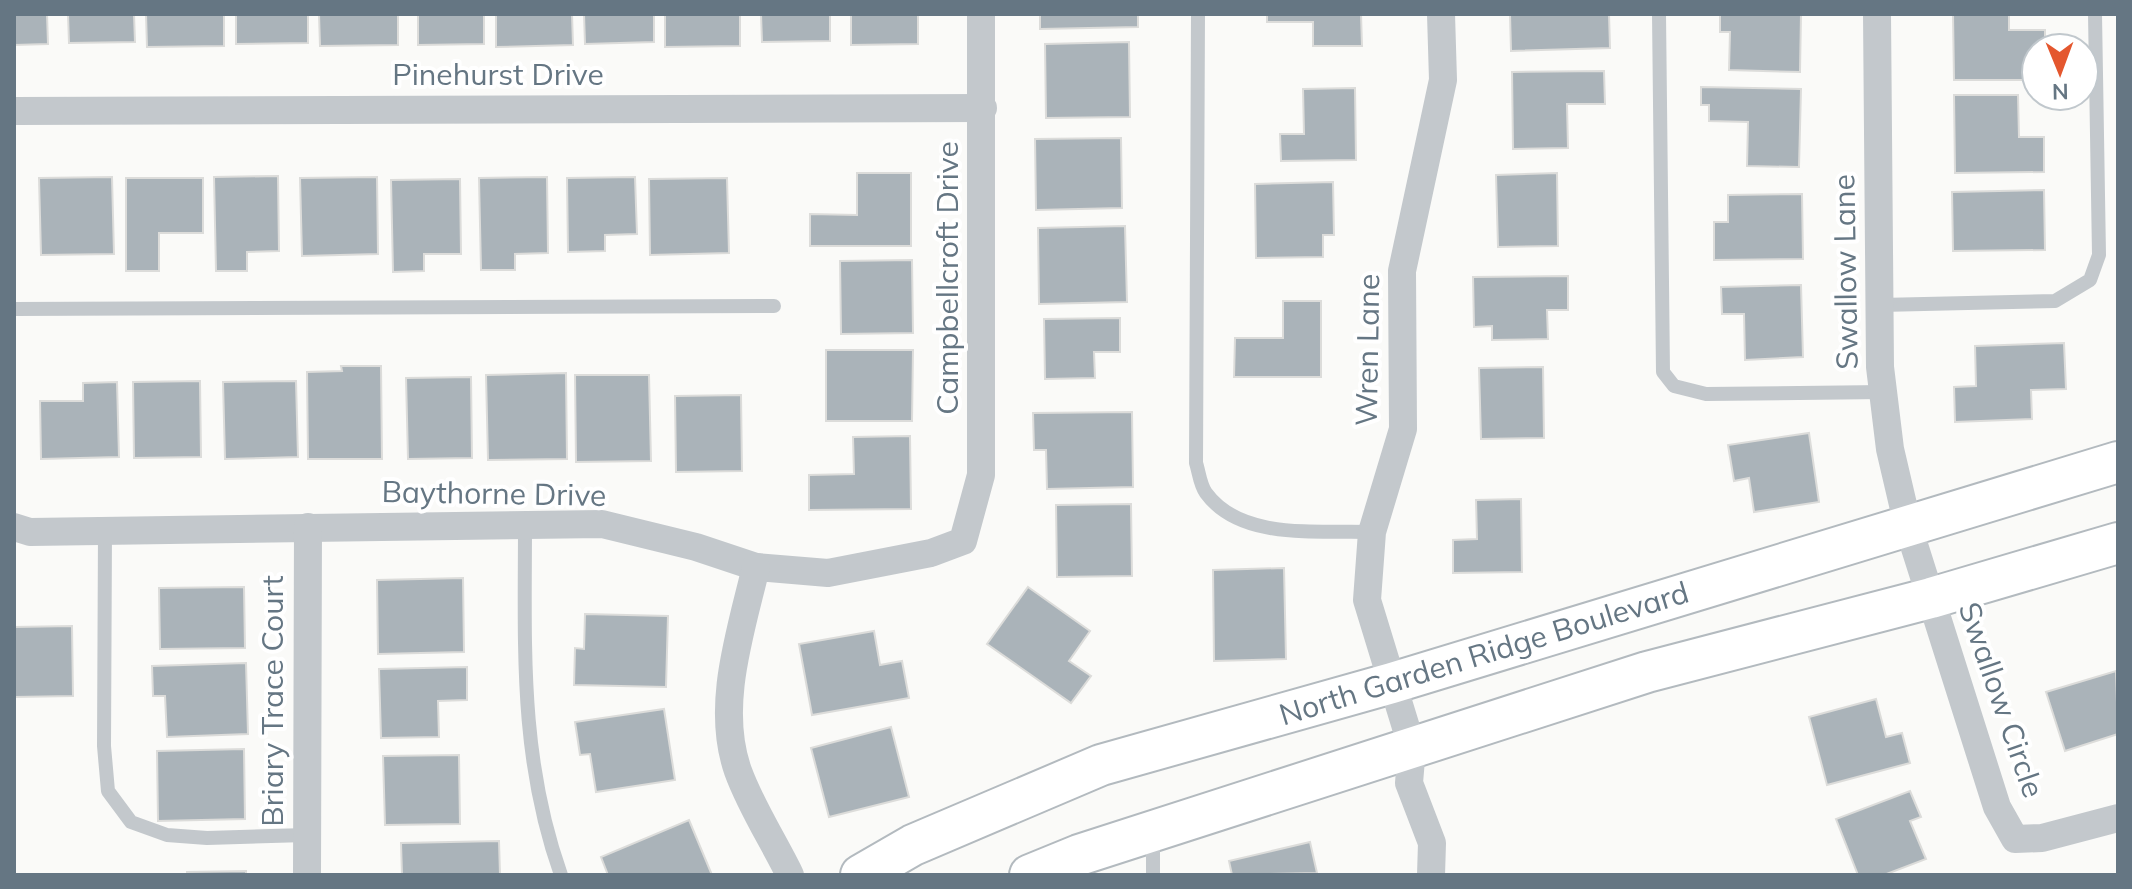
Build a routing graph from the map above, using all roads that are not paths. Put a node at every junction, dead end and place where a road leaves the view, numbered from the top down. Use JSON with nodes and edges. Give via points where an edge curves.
{"nodes":[{"id":1,"x":981,"y":14,"type":"edge"},
{"id":2,"x":1198,"y":14,"type":"edge"},
{"id":3,"x":1441,"y":14,"type":"edge"},
{"id":4,"x":1659,"y":14,"type":"edge"},
{"id":5,"x":1877,"y":14,"type":"edge"},
{"id":6,"x":2095,"y":14,"type":"edge"},
{"id":7,"x":983,"y":108,"type":"junction"},
{"id":8,"x":14,"y":111,"type":"edge"},
{"id":9,"x":1880,"y":305,"type":"junction"},
{"id":10,"x":774,"y":306,"type":"dead end"},
{"id":11,"x":14,"y":309,"type":"edge"},
{"id":12,"x":1883,"y":392,"type":"junction"},
{"id":13,"x":2118,"y":462,"type":"edge"},
{"id":14,"x":525,"y":523,"type":"junction"},
{"id":15,"x":1908,"y":526,"type":"junction"},
{"id":16,"x":14,"y":527,"type":"edge"},
{"id":17,"x":308,"y":527,"type":"junction"},
{"id":18,"x":105,"y":530,"type":"junction"},
{"id":19,"x":1372,"y":532,"type":"junction"},
{"id":20,"x":963,"y":541,"type":"joint"},
{"id":21,"x":2118,"y":543,"type":"edge"},
{"id":22,"x":756,"y":567,"type":"junction"},
{"id":23,"x":1931,"y":598,"type":"junction"},
{"id":24,"x":1392,"y":683,"type":"junction"},
{"id":25,"x":1412,"y":747,"type":"junction"},
{"id":26,"x":2118,"y":818,"type":"edge"},
{"id":27,"x":1153,"y":833,"type":"junction"},
{"id":28,"x":306,"y":835,"type":"junction"},
{"id":29,"x":307,"y":875,"type":"edge"},
{"id":30,"x":561,"y":875,"type":"edge"},
{"id":31,"x":790,"y":875,"type":"edge"},
{"id":32,"x":861,"y":875,"type":"edge"},
{"id":33,"x":1030,"y":875,"type":"edge"},
{"id":34,"x":1153,"y":875,"type":"edge"},
{"id":35,"x":1431,"y":875,"type":"edge"}],
"edges":[{"from":1,"to":7,"type":"street","name":"Campbellcroft Drive"},
{"from":2,"to":19,"type":"lane","via":[[1196,463],[1204,491],[1228,516],[1261,527]]},
{"from":3,"to":19,"type":"street","name":"Wren Lane","via":[[1443,80],[1402,271],[1403,429]]},
{"from":4,"to":12,"type":"lane","via":[[1663,372],[1674,386],[1706,394]]},
{"from":5,"to":9,"type":"street","name":"Swallow Lane"},
{"from":6,"to":9,"type":"lane","via":[[2099,255],[2090,280],[2055,301]]},
{"from":7,"to":8,"type":"street","name":"Pinehurst Drive"},
{"from":7,"to":20,"type":"street","name":"Campbellcroft Drive","via":[[981,475]]},
{"from":9,"to":12,"type":"street","name":"Swallow Lane"},
{"from":10,"to":11,"type":"lane"},
{"from":12,"to":15,"type":"street","name":"Swallow Lane"},
{"from":13,"to":15,"type":"main road","name":"North Garden Ridge Boulevard"},
{"from":14,"to":17,"type":"street","name":"Baythorne Drive"},
{"from":14,"to":22,"type":"street","name":"Baythorne Drive","via":[[602,524]]},
{"from":14,"to":30,"type":"lane","via":[[531,762]]},
{"from":15,"to":23,"type":"street","name":"Swallow Circle"},
{"from":15,"to":24,"type":"main road","name":"North Garden Ridge Boulevard"},
{"from":16,"to":18,"type":"street","name":"Baythorne Drive","via":[[30,532]]},
{"from":17,"to":18,"type":"street","name":"Baythorne Drive"},
{"from":17,"to":28,"type":"street","name":"Briary Trace Court"},
{"from":18,"to":28,"type":"lane","via":[[108,791],[131,822],[167,835]]},
{"from":19,"to":24,"type":"street","name":"Wren Lane","via":[[1367,600]]},
{"from":20,"to":22,"type":"street","name":"Baythorne Drive","via":[[931,553],[828,573]]},
{"from":21,"to":23,"type":"main road"},
{"from":22,"to":31,"type":"street","via":[[730,693],[729,730],[738,770]]},
{"from":23,"to":25,"type":"main road","via":[[1647,672]]},
{"from":23,"to":26,"type":"street","name":"Swallow Circle","via":[[1997,807],[2015,839],[2057,835]]},
{"from":24,"to":25,"type":"street","name":"Wren Lane"},
{"from":24,"to":32,"type":"main road","name":"North Garden Ridge Boulevard","via":[[1101,765],[913,845]]},
{"from":25,"to":27,"type":"main road"},
{"from":25,"to":35,"type":"street","name":"Wren Lane","via":[[1409,783],[1432,843]]},
{"from":27,"to":33,"type":"main road"},
{"from":27,"to":34,"type":"lane"},
{"from":28,"to":29,"type":"street","name":"Briary Trace Court"}]}
